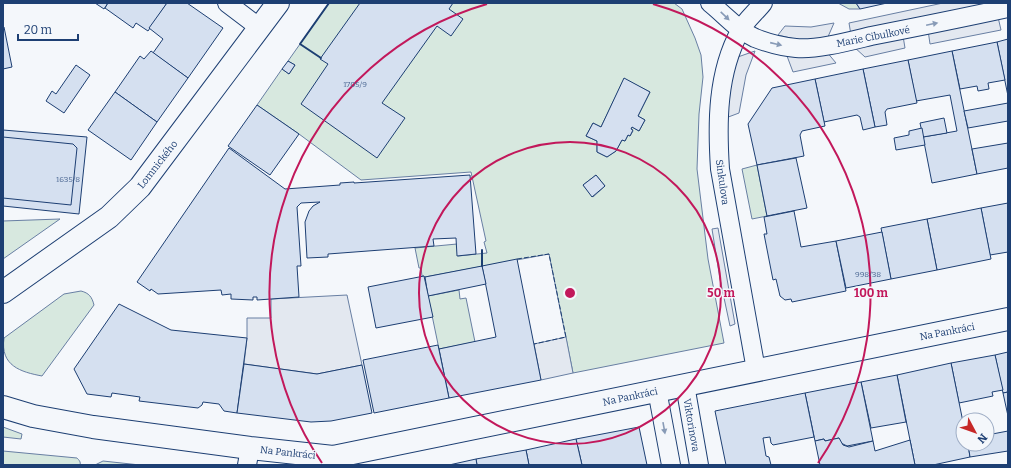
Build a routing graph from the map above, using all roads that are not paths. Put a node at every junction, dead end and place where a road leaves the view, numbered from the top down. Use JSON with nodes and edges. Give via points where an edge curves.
{"nodes":[{"id":1,"x":278,"y":3,"type":"edge"},
{"id":2,"x":710,"y":3,"type":"edge"},
{"id":3,"x":763,"y":3,"type":"edge"},
{"id":4,"x":234,"y":8,"type":"edge"},
{"id":5,"x":1008,"y":8,"type":"edge"},
{"id":6,"x":260,"y":28,"type":"junction"},
{"id":7,"x":740,"y":30,"type":"junction"},
{"id":8,"x":3,"y":292,"type":"edge"},
{"id":9,"x":1008,"y":319,"type":"edge"},
{"id":10,"x":756,"y":370,"type":"junction"},
{"id":11,"x":685,"y":385,"type":"junction"},
{"id":12,"x":657,"y":390,"type":"junction"},
{"id":13,"x":3,"y":406,"type":"edge"},
{"id":14,"x":249,"y":457,"type":"edge"},
{"id":15,"x":334,"y":461,"type":"edge"},
{"id":16,"x":671,"y":465,"type":"edge"},
{"id":17,"x":699,"y":465,"type":"edge"}],
"edges":[{"from":1,"to":6,"type":"street","name":"Lomnického"},
{"from":2,"to":7,"type":"street","name":"Marie Cibulkové","one_way":true},
{"from":3,"to":7,"type":"street","name":"Sinkulova"},
{"from":4,"to":6,"type":"street"},
{"from":7,"to":5,"type":"street","name":"Marie Cibulkové","one_way":true,"via":[[769,43],[810,48]]},
{"from":6,"to":8,"type":"street","name":"Lomnického","via":[[140,187],[109,216]]},
{"from":7,"to":10,"type":"street","name":"Sinkulova","via":[[728,60],[721,91],[718,141],[720,169]]},
{"from":9,"to":10,"type":"street","name":"Na Pankráci"},
{"from":10,"to":11,"type":"street","name":"Na Pankráci"},
{"from":11,"to":12,"type":"street","name":"Na Pankráci"},
{"from":11,"to":17,"type":"street","name":"Viktorinova"},
{"from":12,"to":15,"type":"street","name":"Na Pankráci"},
{"from":12,"to":16,"type":"street","one_way":true},
{"from":13,"to":14,"type":"street","name":"Na Pankráci","via":[[53,421]]},
{"from":14,"to":15,"type":"street","name":"Na Pankráci"}]}
